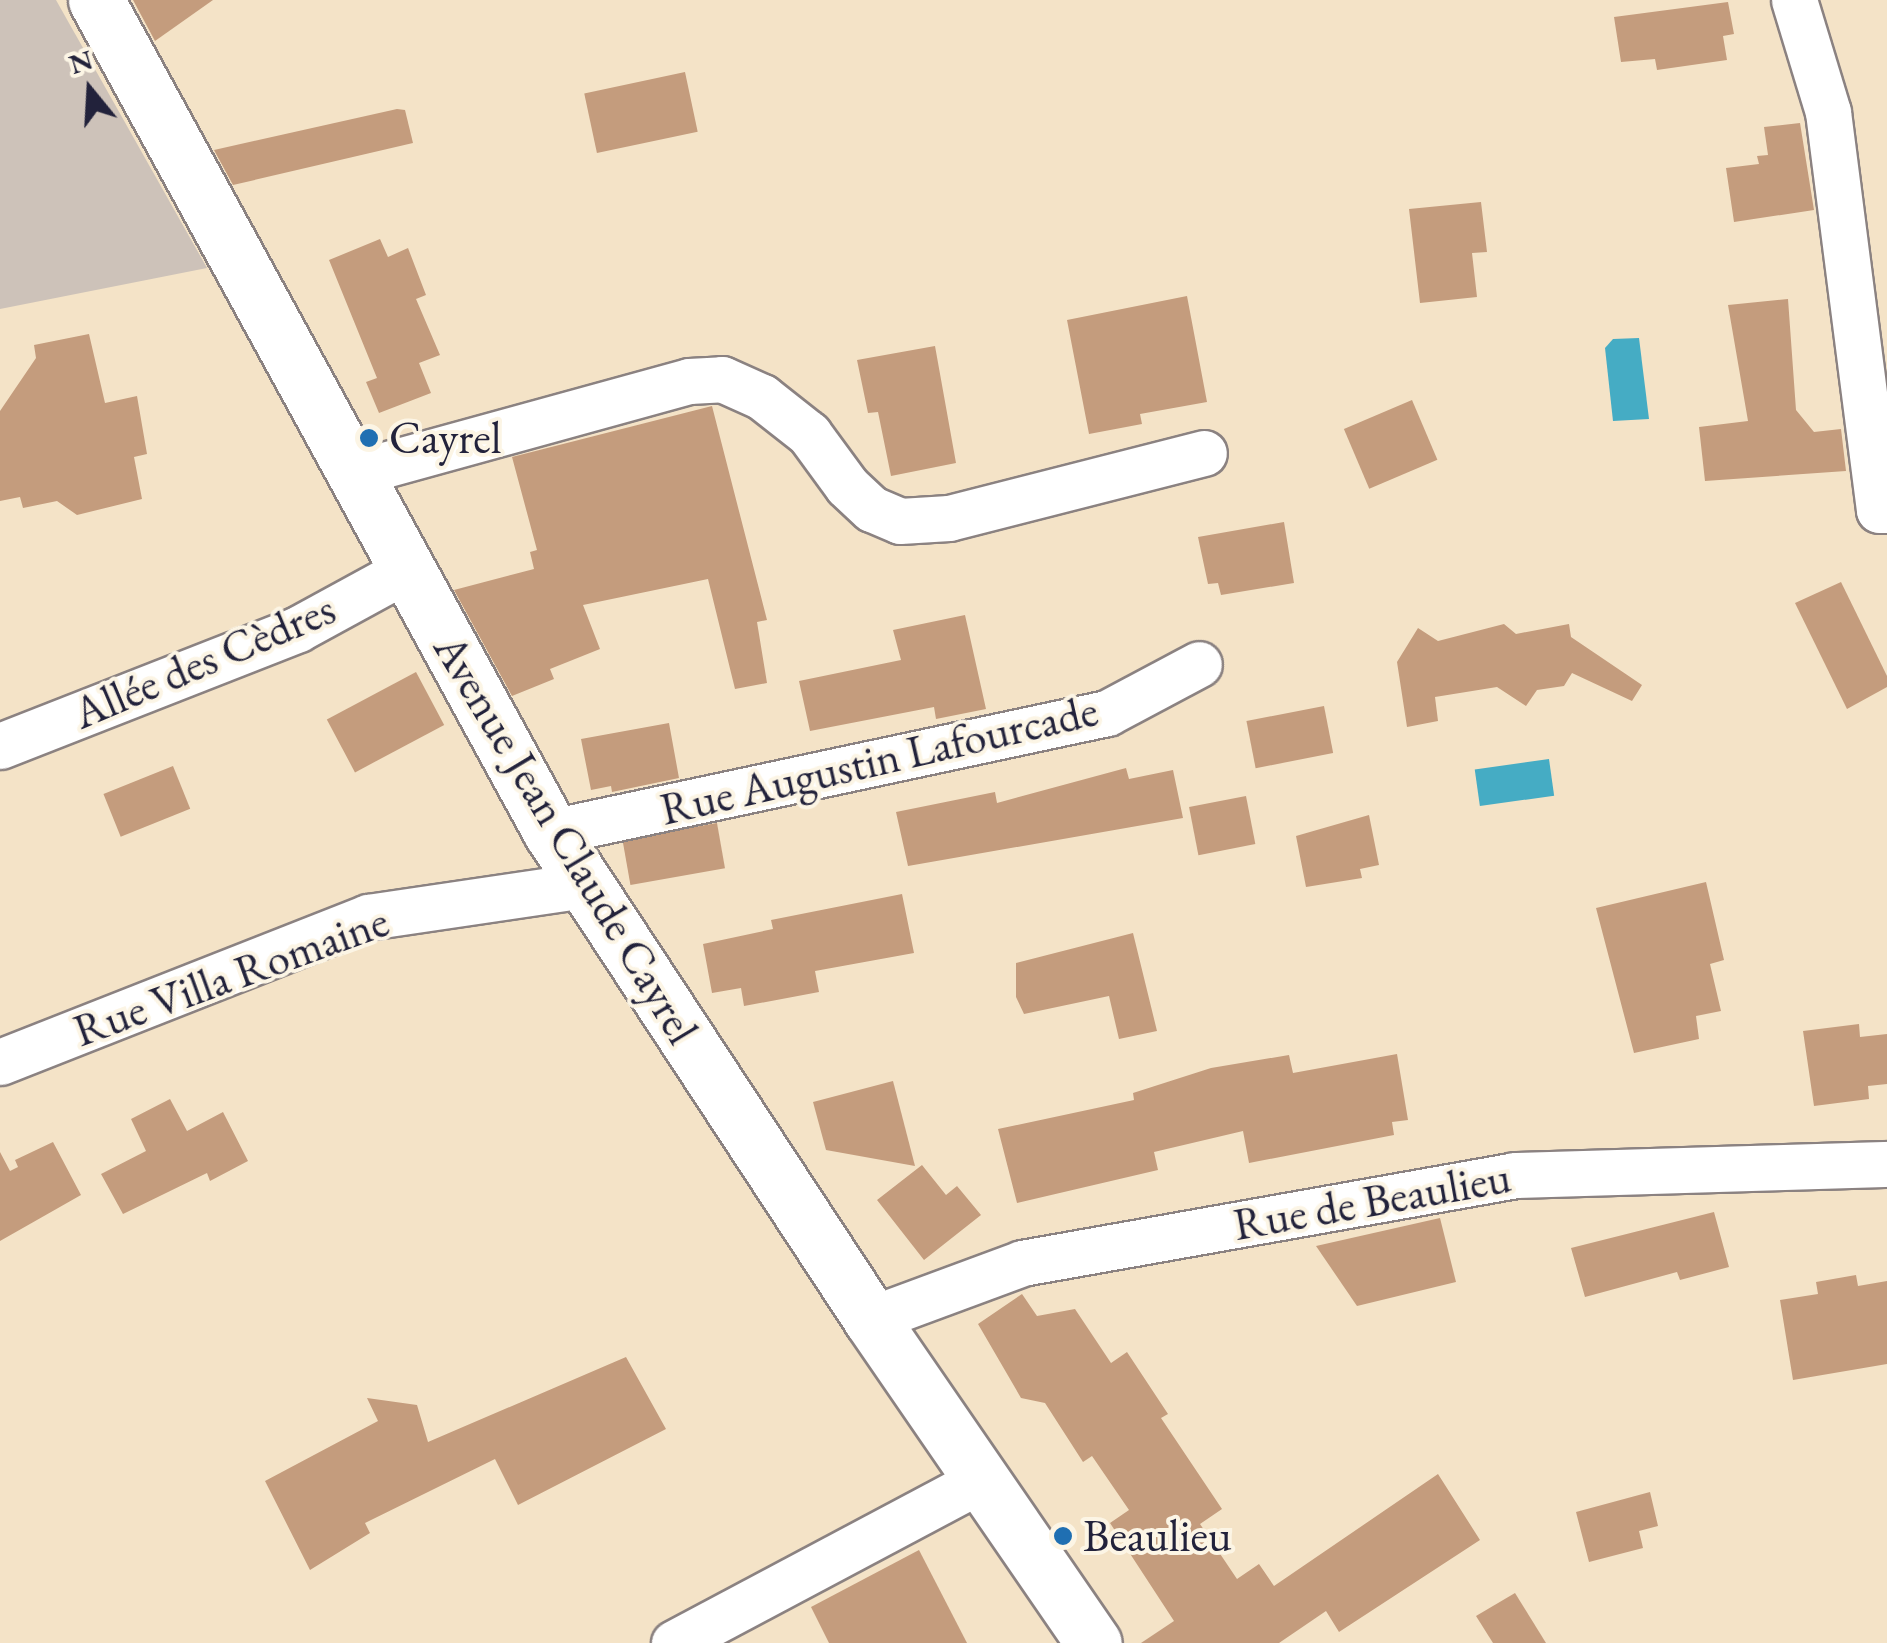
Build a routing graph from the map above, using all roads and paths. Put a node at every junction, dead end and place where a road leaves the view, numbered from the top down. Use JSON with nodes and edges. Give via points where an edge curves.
{"nodes":[{"id":1,"x":96,"y":0,"type":"edge"},
{"id":2,"x":1794,"y":0,"type":"edge"},
{"id":3,"x":1204,"y":453,"type":"dead end"},
{"id":4,"x":355,"y":473,"type":"junction"},
{"id":5,"x":1887,"y":510,"type":"edge"},
{"id":6,"x":406,"y":570,"type":"junction"},
{"id":7,"x":1198,"y":664,"type":"dead end"},
{"id":8,"x":0,"y":746,"type":"edge"},
{"id":9,"x":551,"y":832,"type":"junction"},
{"id":10,"x":585,"y":885,"type":"junction"},
{"id":11,"x":0,"y":1062,"type":"edge"},
{"id":12,"x":1887,"y":1164,"type":"edge"},
{"id":13,"x":871,"y":1319,"type":"junction"},
{"id":14,"x":981,"y":1480,"type":"junction"},
{"id":15,"x":674,"y":1643,"type":"edge"},
{"id":16,"x":1094,"y":1643,"type":"edge"}],
"edges":[{"from":1,"to":4,"type":"main road","name":"Avenue Jean Claude Cayrel"},
{"from":2,"to":5,"type":"street","via":[[1828,112],[1879,510]]},
{"from":3,"to":4,"type":"street","via":[[949,518],[900,521],[872,509],[762,397],[722,379],[689,381]]},
{"from":4,"to":6,"type":"main road","name":"Avenue Jean Claude Cayrel"},
{"from":6,"to":8,"type":"street","name":"Allée des Cèdres","via":[[298,629]]},
{"from":6,"to":9,"type":"main road","name":"Avenue Jean Claude Cayrel"},
{"from":7,"to":9,"type":"street","name":"Rue Augustin Lafourcade","via":[[1107,713]]},
{"from":9,"to":10,"type":"main road","name":"Avenue Jean Claude Cayrel"},
{"from":10,"to":11,"type":"street","name":"Rue Villa Romaine","via":[[368,916]]},
{"from":10,"to":13,"type":"main road","name":"Avenue Jean Claude Cayrel"},
{"from":12,"to":13,"type":"street","name":"Rue de Beaulieu","via":[[1514,1175],[1022,1262]]},
{"from":13,"to":14,"type":"main road","name":"Avenue Jean Claude Cayrel"},
{"from":14,"to":15,"type":"street"},
{"from":14,"to":16,"type":"main road","name":"Avenue Jean Claude Cayrel"}]}
